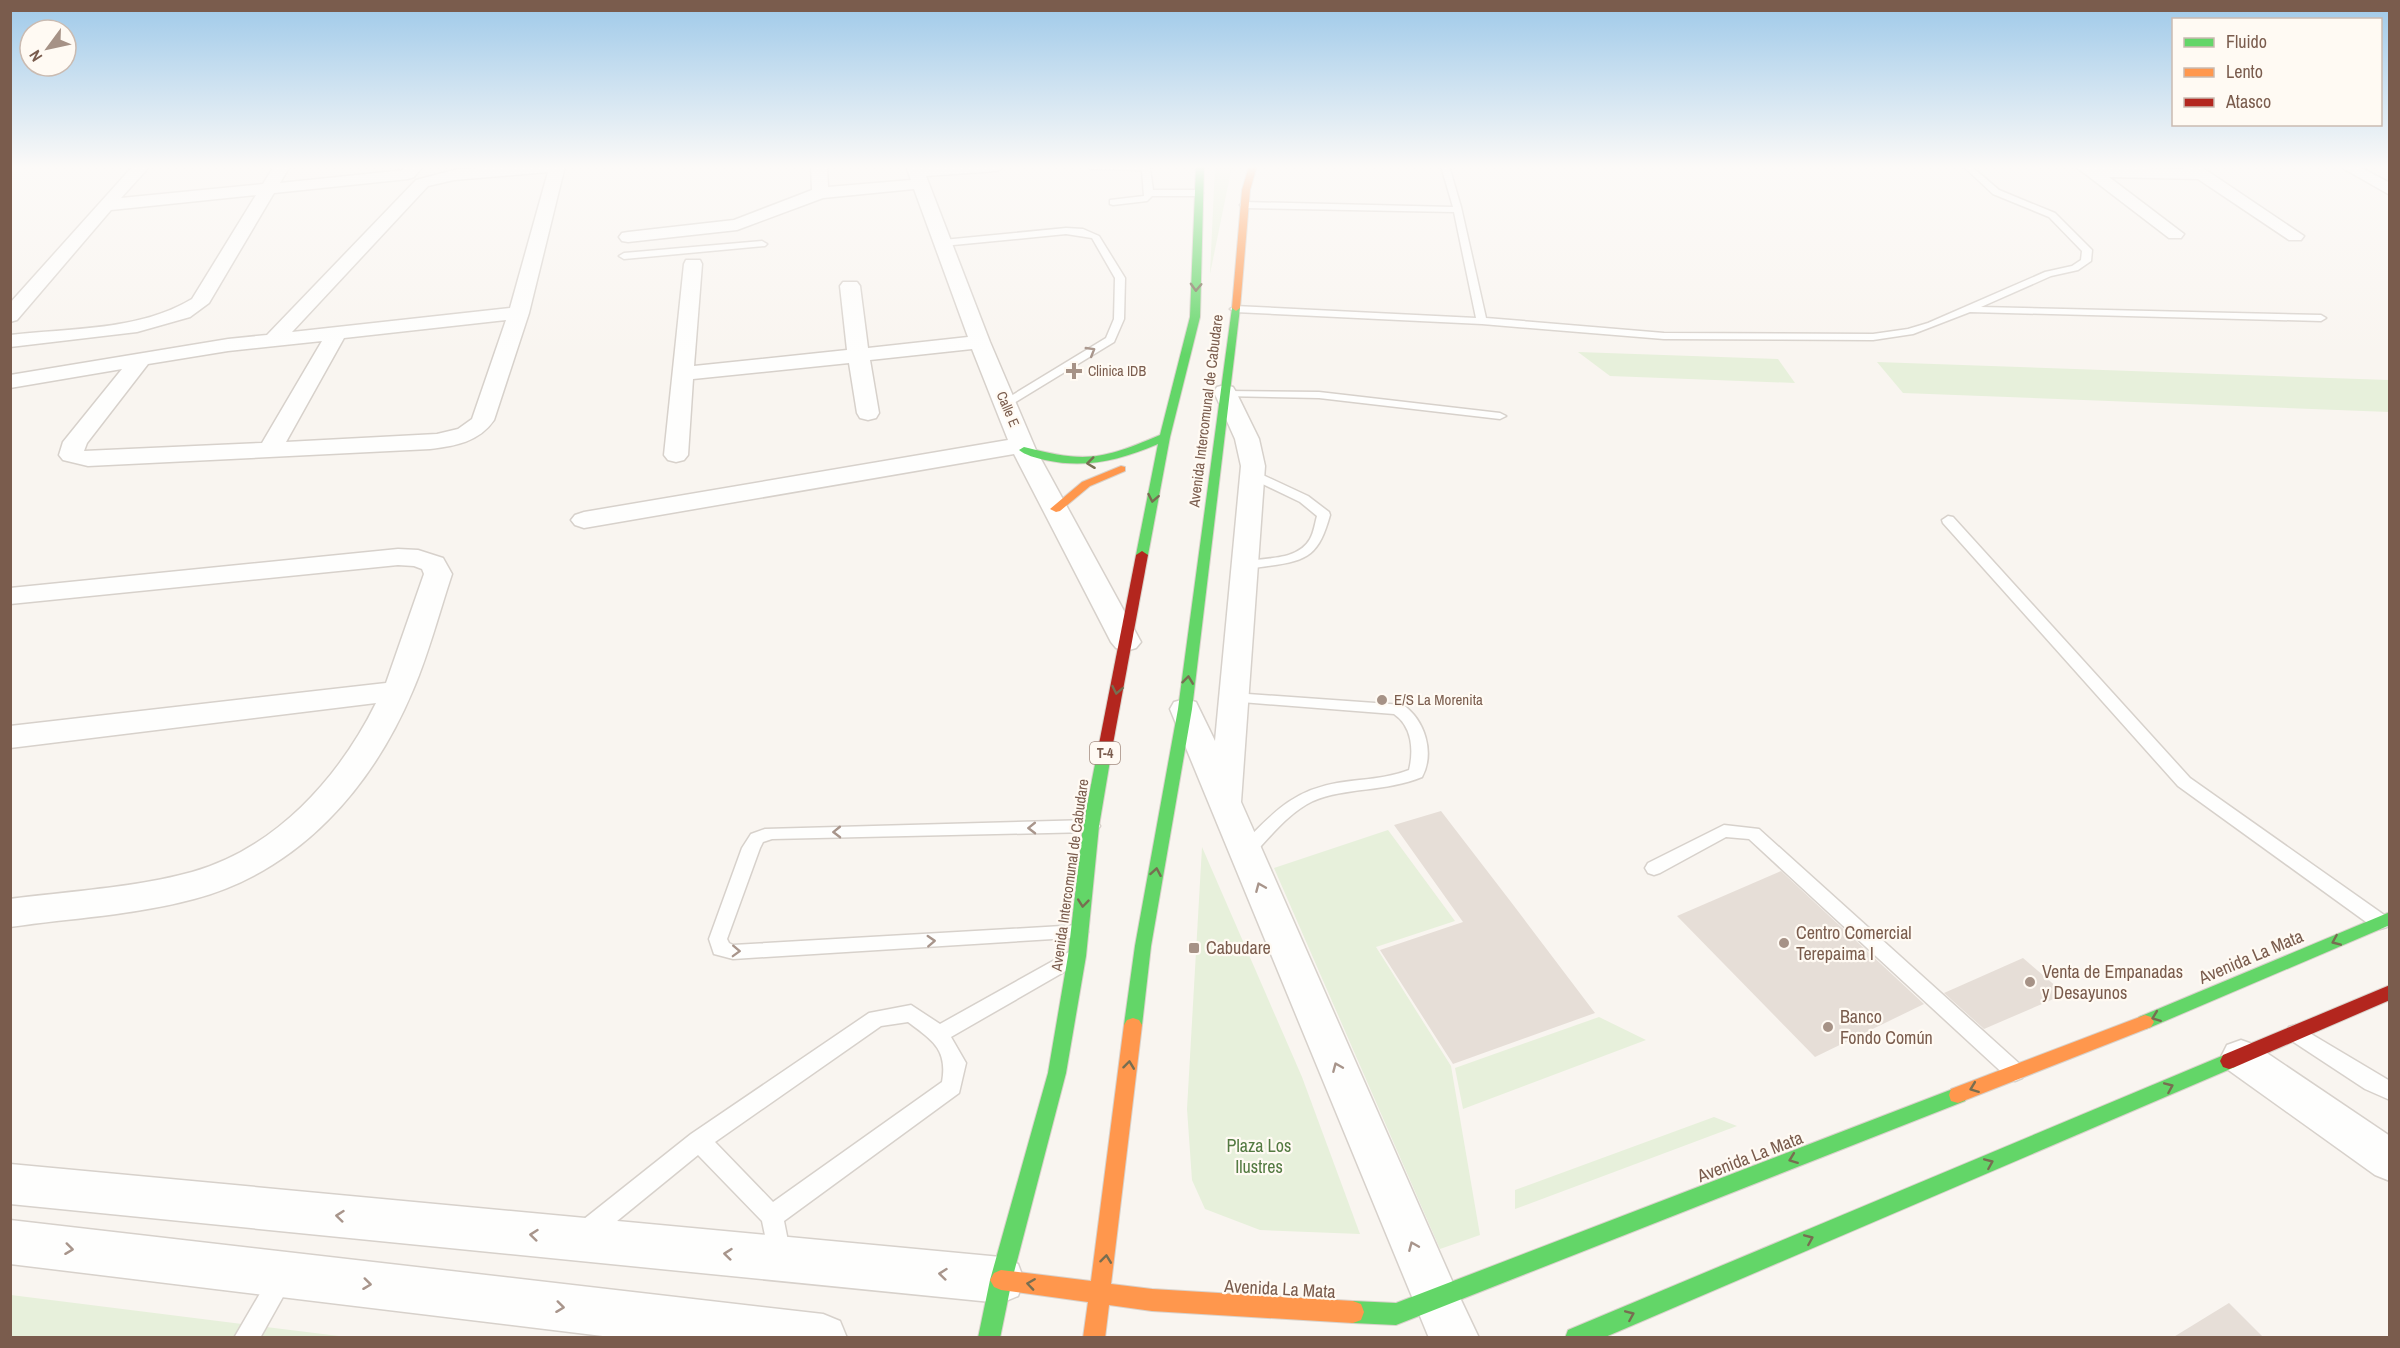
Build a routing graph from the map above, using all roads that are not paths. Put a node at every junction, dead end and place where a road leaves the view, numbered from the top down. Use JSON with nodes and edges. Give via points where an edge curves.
{"nodes":[{"id":1,"x":85,"y":229,"type":"edge"},
{"id":2,"x":243,"y":229,"type":"edge"},
{"id":3,"x":378,"y":229,"type":"edge"},
{"id":4,"x":541,"y":229,"type":"edge"},
{"id":5,"x":710,"y":229,"type":"edge"},
{"id":6,"x":938,"y":229,"type":"edge"},
{"id":7,"x":1199,"y":229,"type":"edge"},
{"id":8,"x":1242,"y":229,"type":"edge"},
{"id":9,"x":1461,"y":229,"type":"edge"},
{"id":10,"x":2066,"y":229,"type":"edge"},
{"id":11,"x":2168,"y":229,"type":"edge"},
{"id":12,"x":2284,"y":229,"type":"edge"},
{"id":13,"x":696,"y":231,"type":"junction"},
{"id":14,"x":2175,"y":234,"type":"dead end"},
{"id":15,"x":2295,"y":236,"type":"dead end"},
{"id":16,"x":628,"y":237,"type":"dead end"},
{"id":17,"x":943,"y":243,"type":"junction"},
{"id":18,"x":762,"y":244,"type":"dead end"},
{"id":19,"x":624,"y":256,"type":"dead end"},
{"id":20,"x":691,"y":258,"type":"junction"},
{"id":21,"x":849,"y":286,"type":"dead end"},
{"id":22,"x":1235,"y":309,"type":"junction"},
{"id":23,"x":1967,"y":309,"type":"junction"},
{"id":24,"x":519,"y":313,"type":"junction"},
{"id":25,"x":10,"y":316,"type":"edge"},
{"id":26,"x":2321,"y":318,"type":"dead end"},
{"id":27,"x":1482,"y":321,"type":"junction"},
{"id":28,"x":337,"y":333,"type":"junction"},
{"id":29,"x":10,"y":340,"type":"edge"},
{"id":30,"x":273,"y":340,"type":"junction"},
{"id":31,"x":980,"y":342,"type":"junction"},
{"id":32,"x":858,"y":355,"type":"junction"},
{"id":33,"x":141,"y":359,"type":"junction"},
{"id":34,"x":683,"y":374,"type":"junction"},
{"id":35,"x":10,"y":382,"type":"edge"},
{"id":36,"x":1226,"y":393,"type":"junction"},
{"id":37,"x":1005,"y":404,"type":"junction"},
{"id":38,"x":868,"y":413,"type":"dead end"},
{"id":39,"x":1500,"y":416,"type":"dead end"},
{"id":40,"x":1166,"y":437,"type":"junction"},
{"id":41,"x":1024,"y":448,"type":"junction"},
{"id":42,"x":270,"y":449,"type":"junction"},
{"id":43,"x":676,"y":454,"type":"dead end"},
{"id":44,"x":1150,"y":462,"type":"junction"},
{"id":45,"x":1252,"y":474,"type":"junction"},
{"id":46,"x":1056,"y":509,"type":"junction"},
{"id":47,"x":584,"y":520,"type":"dead end"},
{"id":48,"x":1948,"y":520,"type":"dead end"},
{"id":49,"x":1245,"y":565,"type":"junction"},
{"id":50,"x":10,"y":596,"type":"edge"},
{"id":51,"x":1126,"y":642,"type":"junction"},
{"id":52,"x":397,"y":691,"type":"junction"},
{"id":53,"x":1234,"y":698,"type":"junction"},
{"id":54,"x":1185,"y":710,"type":"junction"},
{"id":55,"x":10,"y":736,"type":"edge"},
{"id":56,"x":1225,"y":805,"type":"junction"},
{"id":57,"x":1090,"y":826,"type":"junction"},
{"id":58,"x":1245,"y":852,"type":"junction"},
{"id":59,"x":1654,"y":867,"type":"dead end"},
{"id":60,"x":10,"y":913,"type":"edge"},
{"id":61,"x":2385,"y":920,"type":"edge"},
{"id":62,"x":1080,"y":932,"type":"junction"},
{"id":63,"x":1077,"y":956,"type":"junction"},
{"id":64,"x":2390,"y":992,"type":"edge"},
{"id":65,"x":2296,"y":1033,"type":"junction"},
{"id":66,"x":939,"y":1034,"type":"junction"},
{"id":67,"x":2241,"y":1057,"type":"junction"},
{"id":68,"x":2015,"y":1072,"type":"junction"},
{"id":69,"x":2390,"y":1091,"type":"edge"},
{"id":70,"x":699,"y":1141,"type":"junction"},
{"id":71,"x":2390,"y":1161,"type":"edge"},
{"id":72,"x":10,"y":1184,"type":"edge"},
{"id":73,"x":772,"y":1216,"type":"junction"},
{"id":74,"x":578,"y":1239,"type":"junction"},
{"id":75,"x":10,"y":1242,"type":"edge"},
{"id":76,"x":779,"y":1259,"type":"junction"},
{"id":77,"x":284,"y":1274,"type":"junction"},
{"id":78,"x":1001,"y":1280,"type":"junction"},
{"id":79,"x":1102,"y":1294,"type":"junction"},
{"id":80,"x":1446,"y":1319,"type":"edge"},
{"id":81,"x":246,"y":1338,"type":"edge"},
{"id":82,"x":824,"y":1338,"type":"edge"},
{"id":83,"x":988,"y":1338,"type":"edge"},
{"id":84,"x":1094,"y":1338,"type":"edge"},
{"id":85,"x":1576,"y":1338,"type":"edge"}],
"edges":[{"from":1,"to":25,"type":"street"},
{"from":2,"to":29,"type":"street","via":[[199,303],[177,317],[135,327]]},
{"from":3,"to":30,"type":"street"},
{"from":4,"to":24,"type":"street"},
{"from":5,"to":13,"type":"street"},
{"from":6,"to":17,"type":"street","name":"Calle E"},
{"from":7,"to":40,"type":"main road","name":"Avenida Intercomunal de Cabudare","number":"T-4","one_way":true,"via":[[1196,317]]},
{"from":8,"to":22,"type":"main road","name":"Avenida Intercomunal de Cabudare"},
{"from":9,"to":27,"type":"lane"},
{"from":10,"to":23,"type":"lane","via":[[2087,250],[2086,261]]},
{"from":11,"to":14,"type":"street"},
{"from":12,"to":15,"type":"street"},
{"from":13,"to":16,"type":"street"},
{"from":13,"to":20,"type":"lane"},
{"from":17,"to":31,"type":"street","name":"Calle E"},
{"from":37,"to":17,"type":"lane","one_way":true,"via":[[1110,340],[1119,319],[1120,278],[1095,236],[1083,232]]},
{"from":18,"to":20,"type":"lane"},
{"from":19,"to":20,"type":"lane"},
{"from":20,"to":34,"type":"street"},
{"from":21,"to":32,"type":"street"},
{"from":22,"to":27,"type":"lane"},
{"from":22,"to":36,"type":"main road","name":"Avenida Intercomunal de Cabudare"},
{"from":23,"to":26,"type":"lane"},
{"from":23,"to":27,"type":"lane","via":[[1909,332],[1873,337],[1664,336]]},
{"from":24,"to":28,"type":"street"},
{"from":24,"to":42,"type":"street","via":[[478,428],[430,442]]},
{"from":28,"to":30,"type":"street"},
{"from":28,"to":42,"type":"street"},
{"from":30,"to":33,"type":"street"},
{"from":31,"to":32,"type":"street"},
{"from":31,"to":37,"type":"street","name":"Calle E"},
{"from":32,"to":34,"type":"street"},
{"from":32,"to":38,"type":"street"},
{"from":33,"to":35,"type":"street"},
{"from":33,"to":42,"type":"street","via":[[75,442],[71,455],[88,459]]},
{"from":34,"to":43,"type":"street"},
{"from":36,"to":39,"type":"lane","via":[[1319,395]]},
{"from":36,"to":45,"type":"street","via":[[1247,439]]},
{"from":54,"to":36,"type":"main road","name":"Avenida Intercomunal de Cabudare","one_way":true},
{"from":37,"to":41,"type":"street","name":"Calle E"},
{"from":40,"to":41,"type":"main road","one_way":true,"via":[[1107,461],[1078,464],[1053,461]]},
{"from":40,"to":44,"type":"main road","name":"Avenida Intercomunal de Cabudare","number":"T-4"},
{"from":41,"to":46,"type":"street","name":"Calle E"},
{"from":41,"to":47,"type":"street"},
{"from":44,"to":46,"type":"main road","via":[[1094,478]]},
{"from":44,"to":51,"type":"main road","name":"Avenida Intercomunal de Cabudare","number":"T-4","one_way":true},
{"from":45,"to":49,"type":"street"},
{"from":45,"to":49,"type":"lane","via":[[1304,499],[1324,515],[1316,540],[1308,550],[1294,557]]},
{"from":46,"to":51,"type":"street","name":"Calle E"},
{"from":48,"to":61,"type":"lane","via":[[2184,782]]},
{"from":49,"to":53,"type":"street"},
{"from":50,"to":52,"type":"street","via":[[418,558],[433,564],[438,574]]},
{"from":51,"to":57,"type":"main road","name":"Avenida Intercomunal de Cabudare","number":"T-4","one_way":true},
{"from":52,"to":55,"type":"street"},
{"from":52,"to":60,"type":"street","via":[[367,751],[307,824],[273,851],[234,872],[196,885]]},
{"from":53,"to":56,"type":"street"},
{"from":53,"to":58,"type":"lane","via":[[1398,709],[1414,725],[1420,765],[1416,773],[1405,779],[1332,789],[1307,797]]},
{"from":54,"to":56,"type":"street"},
{"from":79,"to":54,"type":"main road","name":"Avenida Intercomunal de Cabudare","one_way":true,"via":[[1143,946]]},
{"from":56,"to":58,"type":"street"},
{"from":57,"to":62,"type":"main road","name":"Avenida Intercomunal de Cabudare","number":"T-4","one_way":true},
{"from":57,"to":62,"type":"lane","one_way":true,"via":[[771,833],[757,838],[751,848],[718,939],[721,950],[734,952]]},
{"from":80,"to":58,"type":"street","one_way":true},
{"from":59,"to":68,"type":"lane","via":[[1724,831],[1753,833]]},
{"from":61,"to":68,"type":"main road","name":"Avenida La Mata","one_way":true,"via":[[2175,1010]]},
{"from":62,"to":63,"type":"main road","name":"Avenida Intercomunal de Cabudare","number":"T-4"},
{"from":63,"to":66,"type":"lane"},
{"from":63,"to":78,"type":"main road","name":"Avenida Intercomunal de Cabudare","number":"T-4","via":[[1057,1073]]},
{"from":64,"to":65,"type":"main road"},
{"from":65,"to":67,"type":"main road"},
{"from":65,"to":69,"type":"lane"},
{"from":66,"to":70,"type":"lane","via":[[911,1013],[876,1019]]},
{"from":66,"to":73,"type":"lane","via":[[956,1063],[952,1087]]},
{"from":67,"to":71,"type":"street"},
{"from":85,"to":67,"type":"main road","one_way":true},
{"from":68,"to":80,"type":"main road","name":"Avenida La Mata","one_way":true},
{"from":70,"to":73,"type":"lane"},
{"from":70,"to":74,"type":"lane"},
{"from":74,"to":72,"type":"street","one_way":true},
{"from":73,"to":76,"type":"lane"},
{"from":76,"to":74,"type":"street","one_way":true},
{"from":75,"to":77,"type":"street","one_way":true},
{"from":78,"to":76,"type":"street","one_way":true},
{"from":77,"to":81,"type":"lane"},
{"from":77,"to":82,"type":"street","one_way":true},
{"from":79,"to":78,"type":"main road","name":"Avenida La Mata","one_way":true},
{"from":78,"to":83,"type":"main road","name":"Avenida Intercomunal de Cabudare","number":"T-4"},
{"from":79,"to":80,"type":"main road","name":"Avenida La Mata"},
{"from":79,"to":84,"type":"main road","name":"Avenida Intercomunal de Cabudare"}]}
